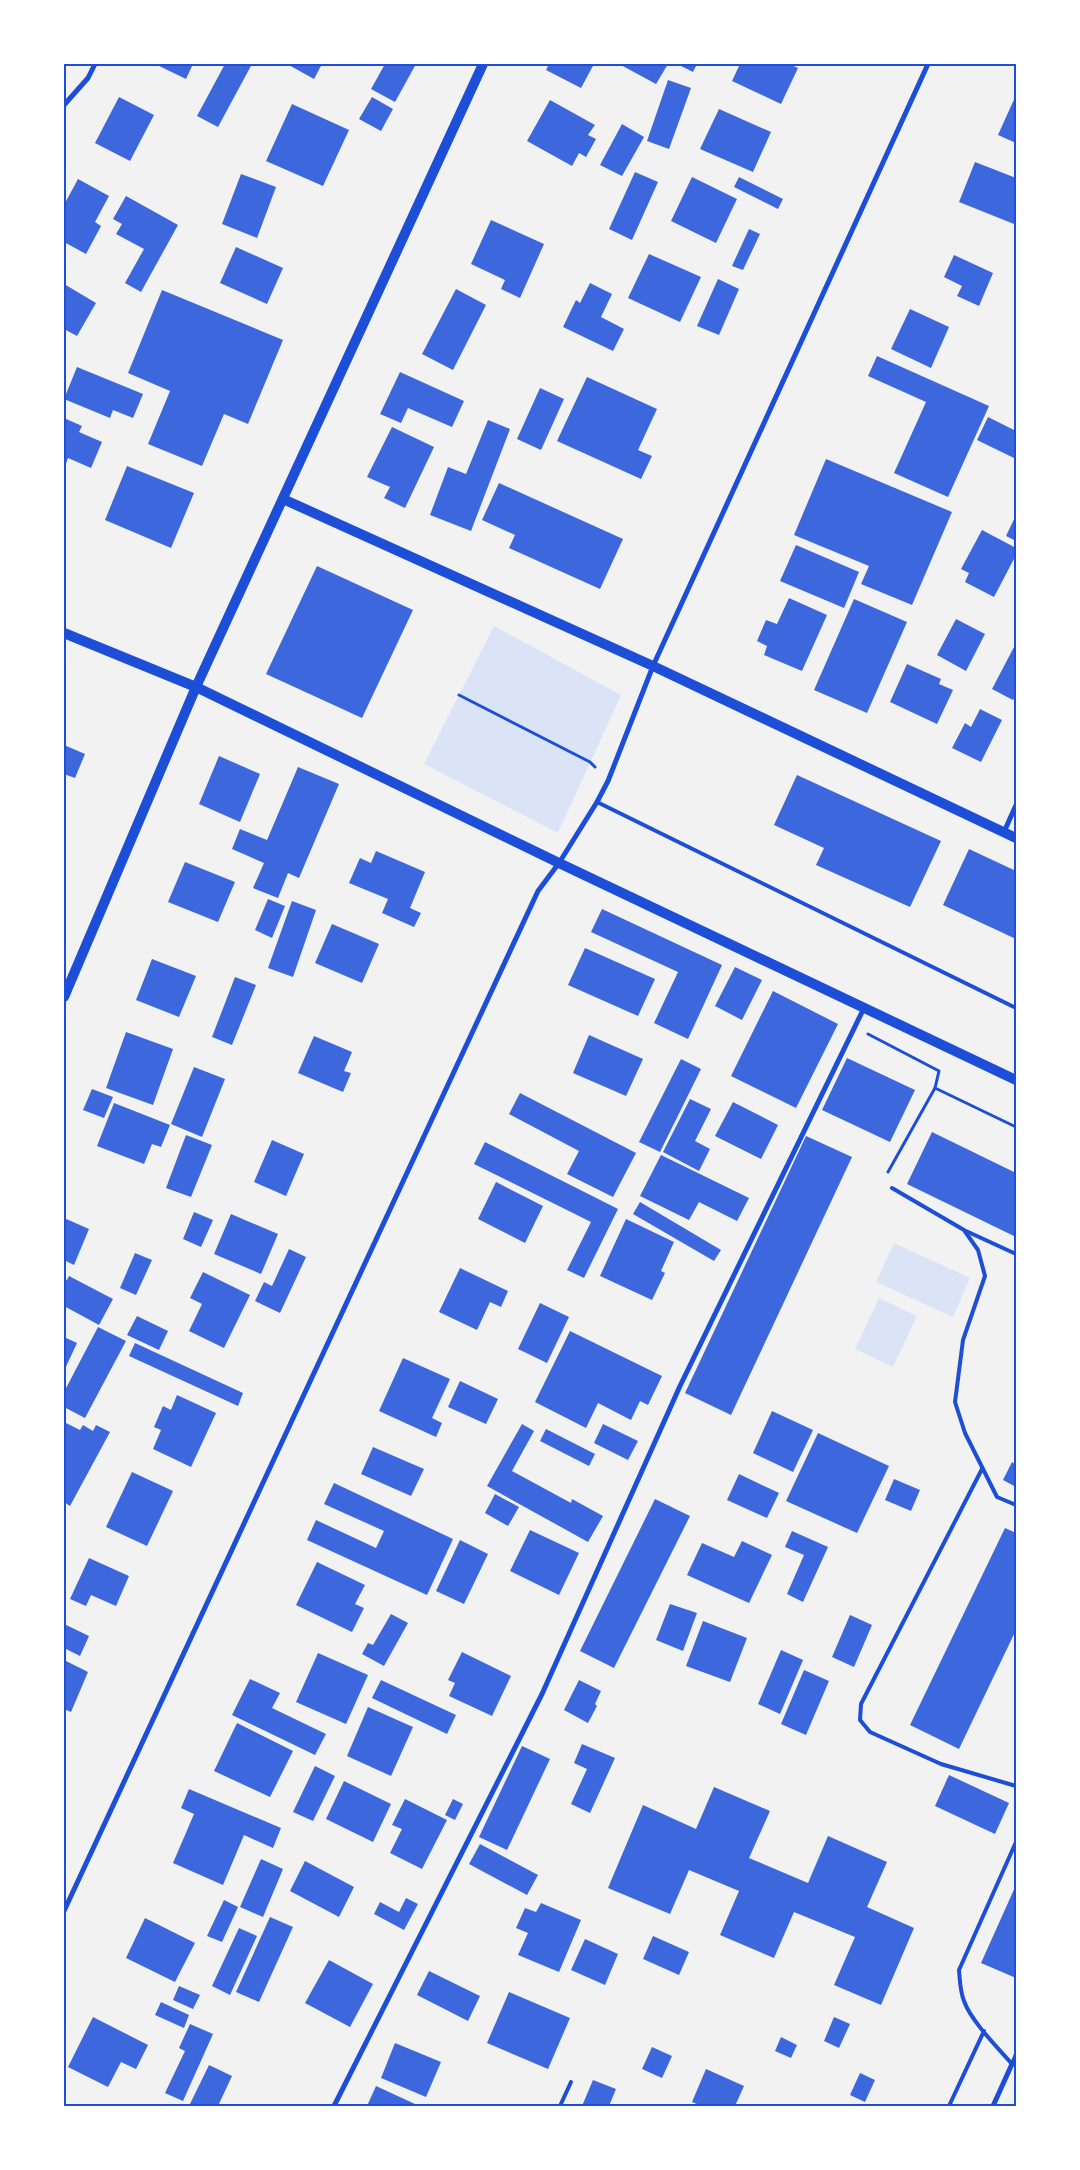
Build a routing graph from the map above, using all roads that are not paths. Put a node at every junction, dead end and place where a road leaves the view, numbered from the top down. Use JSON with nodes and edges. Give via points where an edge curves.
{"nodes":[{"id":1,"x":95,"y":64,"type":"edge"},
{"id":2,"x":483,"y":64,"type":"edge"},
{"id":3,"x":928,"y":64,"type":"edge"},
{"id":4,"x":64,"y":106,"type":"edge"},
{"id":5,"x":284,"y":499,"type":"junction"},
{"id":6,"x":64,"y":633,"type":"edge"},
{"id":7,"x":653,"y":666,"type":"junction"},
{"id":8,"x":196,"y":687,"type":"junction"},
{"id":9,"x":597,"y":802,"type":"junction"},
{"id":10,"x":1016,"y":805,"type":"edge"},
{"id":11,"x":1004,"y":832,"type":"junction"},
{"id":12,"x":1016,"y":838,"type":"edge"},
{"id":13,"x":559,"y":863,"type":"junction"},
{"id":14,"x":64,"y":997,"type":"edge"},
{"id":15,"x":864,"y":1008,"type":"junction"},
{"id":16,"x":1016,"y":1008,"type":"edge"},
{"id":17,"x":1016,"y":1080,"type":"edge"},
{"id":18,"x":892,"y":1188,"type":"road end"},
{"id":19,"x":964,"y":1230,"type":"junction"},
{"id":20,"x":1016,"y":1254,"type":"edge"},
{"id":21,"x":982,"y":1469,"type":"junction"},
{"id":22,"x":1016,"y":1505,"type":"edge"},
{"id":23,"x":1016,"y":1786,"type":"edge"},
{"id":24,"x":1016,"y":1842,"type":"edge"},
{"id":25,"x":64,"y":1911,"type":"edge"},
{"id":26,"x":984,"y":2031,"type":"junction"},
{"id":27,"x":1016,"y":2054,"type":"edge"},
{"id":28,"x":1012,"y":2064,"type":"junction"},
{"id":29,"x":571,"y":2082,"type":"dead end"},
{"id":30,"x":334,"y":2106,"type":"edge"},
{"id":31,"x":560,"y":2106,"type":"edge"},
{"id":32,"x":949,"y":2106,"type":"edge"},
{"id":33,"x":993,"y":2106,"type":"edge"}],
"edges":[{"from":1,"to":4,"type":"street","via":[[88,78]]},
{"from":2,"to":5,"type":"main road"},
{"from":3,"to":7,"type":"street"},
{"from":5,"to":7,"type":"main road"},
{"from":5,"to":8,"type":"main road"},
{"from":6,"to":8,"type":"main road"},
{"from":7,"to":9,"type":"street"},
{"from":7,"to":11,"type":"main road"},
{"from":8,"to":13,"type":"main road"},
{"from":8,"to":14,"type":"main road"},
{"from":9,"to":13,"type":"street"},
{"from":9,"to":16,"type":"lane"},
{"from":10,"to":11,"type":"street"},
{"from":11,"to":12,"type":"main road"},
{"from":13,"to":15,"type":"main road"},
{"from":13,"to":25,"type":"street","via":[[538,891]]},
{"from":15,"to":17,"type":"main road"},
{"from":15,"to":30,"type":"street","via":[[680,1386],[542,1694]]},
{"from":18,"to":19,"type":"lane"},
{"from":19,"to":20,"type":"lane"},
{"from":19,"to":21,"type":"lane","via":[[978,1250],[985,1276],[963,1340],[955,1402]]},
{"from":21,"to":22,"type":"lane","via":[[997,1497]]},
{"from":21,"to":23,"type":"lane","via":[[861,1704],[860,1720],[870,1732],[941,1764]]},
{"from":24,"to":26,"type":"lane","via":[[959,1970],[965,2004]]},
{"from":26,"to":28,"type":"lane"},
{"from":26,"to":32,"type":"lane"},
{"from":27,"to":28,"type":"lane"},
{"from":28,"to":33,"type":"street"},
{"from":29,"to":31,"type":"lane"}]}
